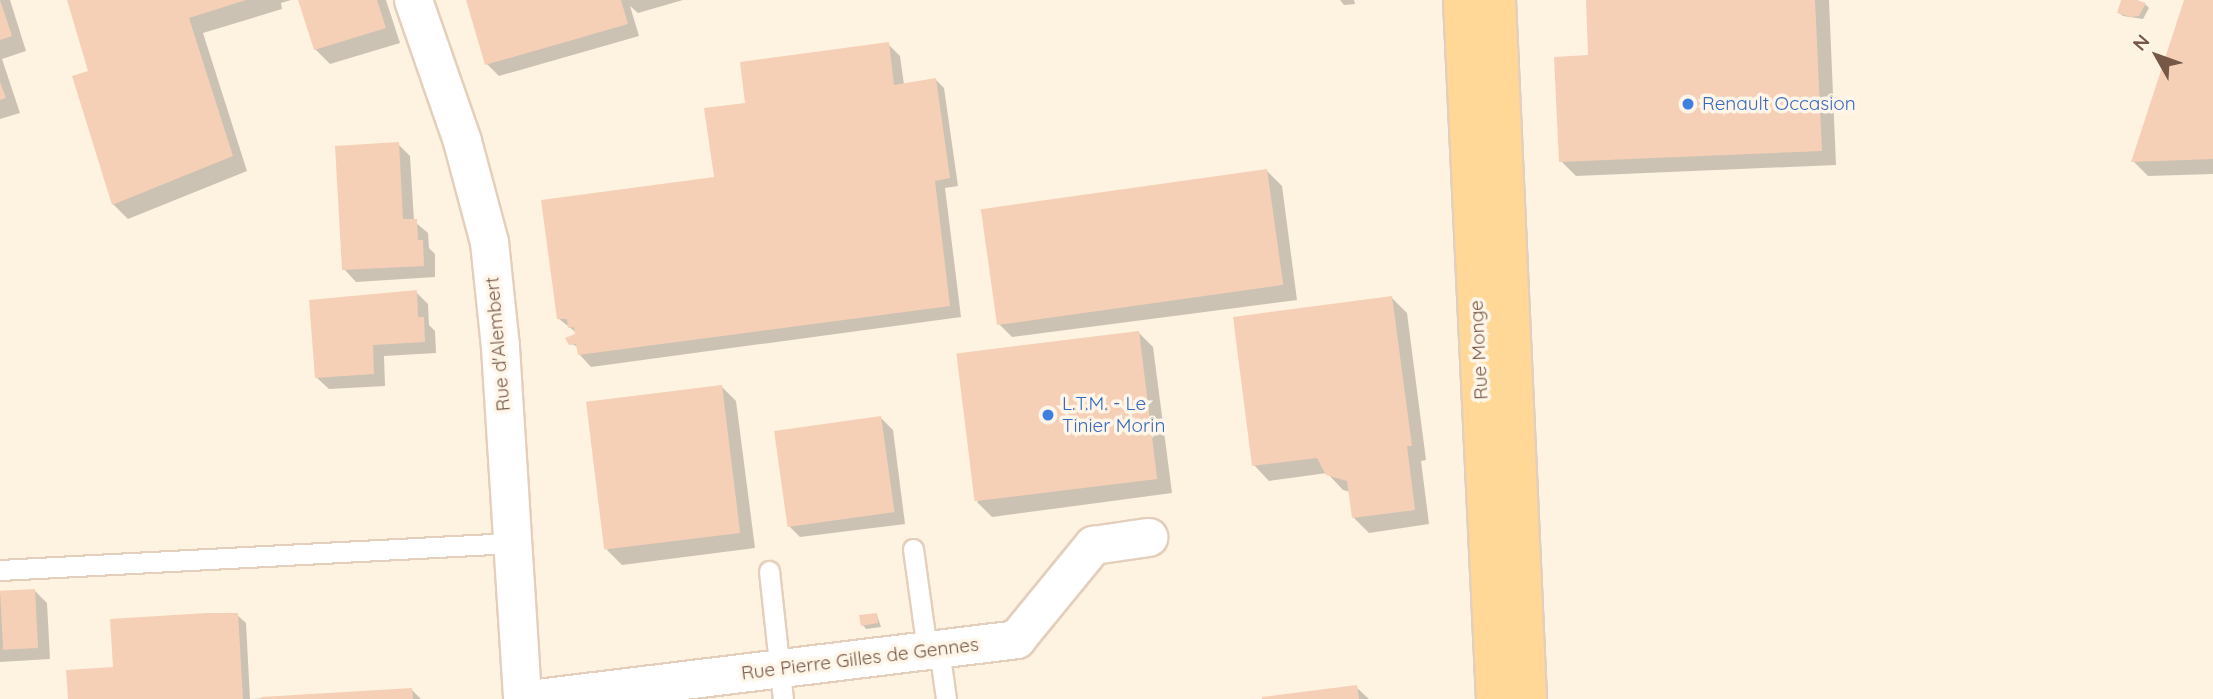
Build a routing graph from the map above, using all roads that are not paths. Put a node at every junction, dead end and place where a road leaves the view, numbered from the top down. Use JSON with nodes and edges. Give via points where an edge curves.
{"nodes":[{"id":1,"x":413,"y":0,"type":"edge"},
{"id":2,"x":1463,"y":0,"type":"edge"},
{"id":3,"x":1496,"y":0,"type":"edge"},
{"id":4,"x":1148,"y":537,"type":"dead end"},
{"id":5,"x":511,"y":543,"type":"junction"},
{"id":6,"x":913,"y":550,"type":"dead end"},
{"id":7,"x":0,"y":570,"type":"edge"},
{"id":8,"x":769,"y":571,"type":"dead end"},
{"id":9,"x":933,"y":650,"type":"junction"},
{"id":10,"x":781,"y":684,"type":"edge"},
{"id":11,"x":522,"y":699,"type":"edge"},
{"id":12,"x":528,"y":699,"type":"edge"},
{"id":13,"x":946,"y":699,"type":"edge"},
{"id":14,"x":1496,"y":699,"type":"edge"},
{"id":15,"x":1527,"y":699,"type":"edge"}],
"edges":[{"from":1,"to":5,"type":"street","name":"Rue d'Alembert","via":[[462,141],[488,242],[500,348]]},
{"from":2,"to":14,"type":"main road","name":"Rue Monge"},
{"from":3,"to":15,"type":"main road","name":"Rue Monge"},
{"from":4,"to":9,"type":"street","name":"Rue Pierre Gilles de Gennes","via":[[1093,545],[1016,639]]},
{"from":5,"to":7,"type":"lane"},
{"from":5,"to":11,"type":"street","name":"Rue d'Alembert"},
{"from":6,"to":9,"type":"lane"},
{"from":8,"to":10,"type":"lane"},
{"from":9,"to":10,"type":"street","name":"Rue Pierre Gilles de Gennes"},
{"from":9,"to":13,"type":"lane"},
{"from":10,"to":12,"type":"street","name":"Rue Pierre Gilles de Gennes"}]}
